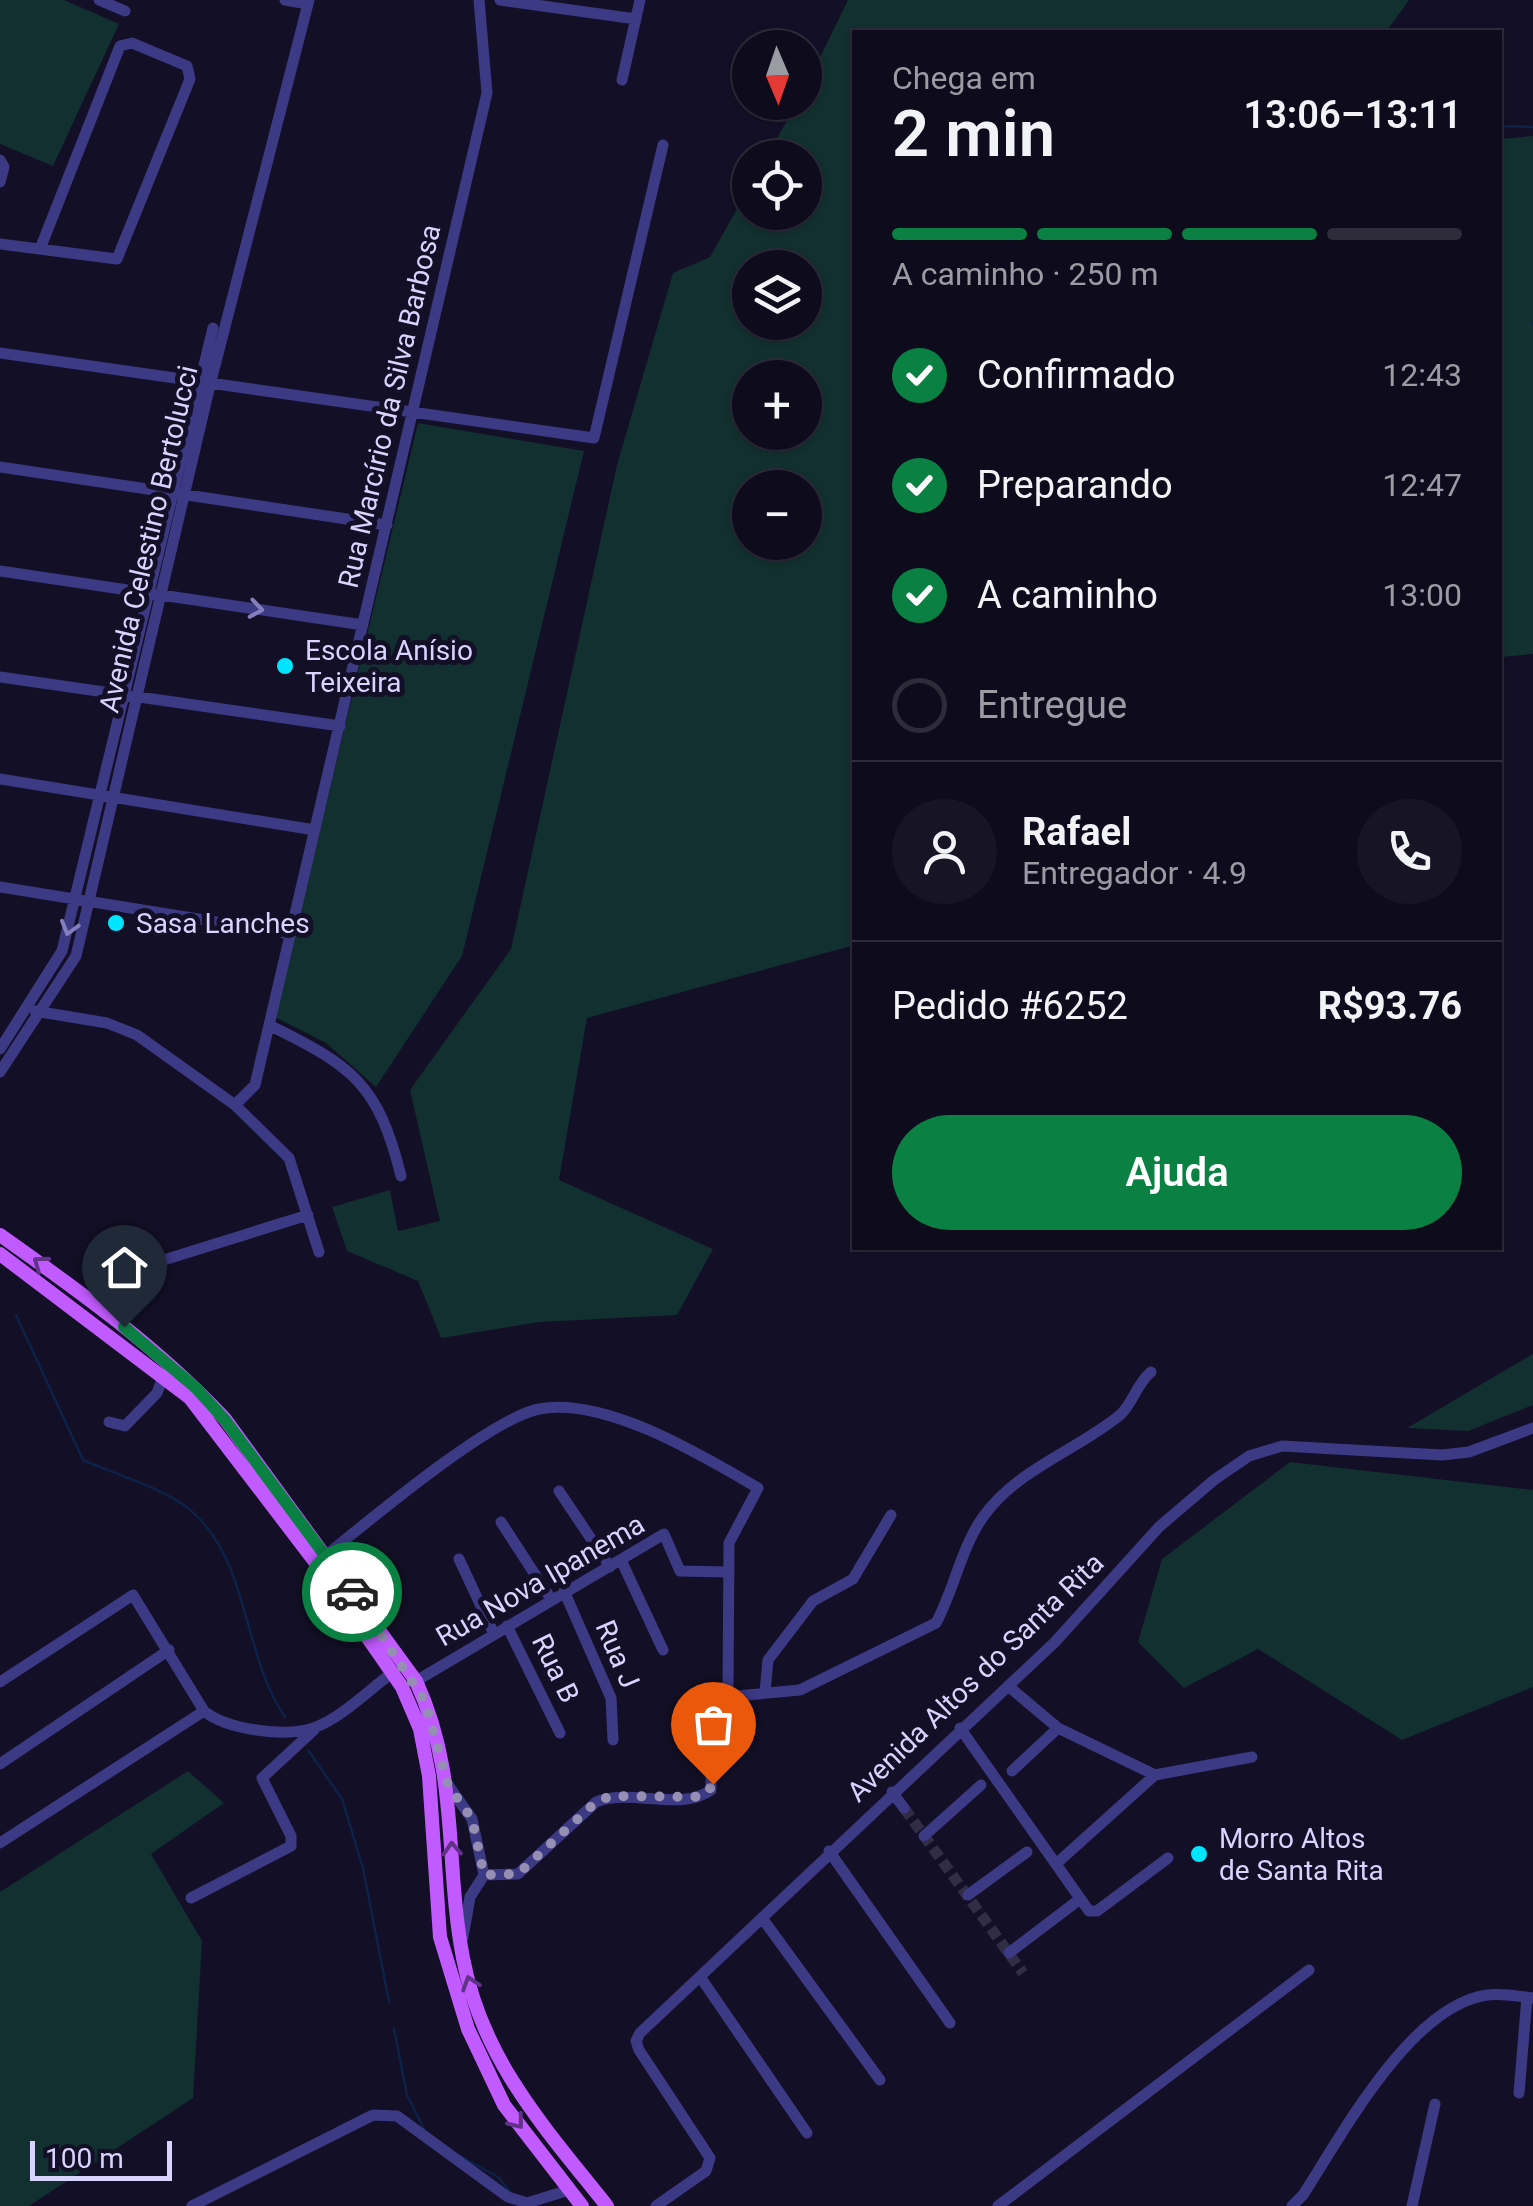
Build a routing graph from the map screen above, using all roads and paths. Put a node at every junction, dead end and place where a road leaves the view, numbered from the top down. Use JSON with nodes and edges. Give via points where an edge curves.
{"nodes":[{"id":1,"x":100,"y":0,"type":"edge"},
{"id":2,"x":285,"y":0,"type":"edge"},
{"id":3,"x":479,"y":0,"type":"edge"},
{"id":4,"x":500,"y":0,"type":"edge"},
{"id":5,"x":640,"y":0,"type":"edge"},
{"id":6,"x":308,"y":2,"type":"edge"},
{"id":7,"x":124,"y":11,"type":"dead end"},
{"id":8,"x":636,"y":20,"type":"junction"},
{"id":9,"x":622,"y":80,"type":"dead end"},
{"id":10,"x":663,"y":144,"type":"dead end"},
{"id":11,"x":0,"y":160,"type":"edge"},
{"id":12,"x":0,"y":182,"type":"edge"},
{"id":13,"x":0,"y":244,"type":"edge"},
{"id":14,"x":40,"y":250,"type":"junction"},
{"id":15,"x":213,"y":328,"type":"dead end"},
{"id":16,"x":0,"y":354,"type":"edge"},
{"id":17,"x":204,"y":384,"type":"junction"},
{"id":18,"x":413,"y":414,"type":"junction"},
{"id":19,"x":0,"y":467,"type":"edge"},
{"id":20,"x":178,"y":494,"type":"junction"},
{"id":21,"x":387,"y":525,"type":"junction"},
{"id":22,"x":0,"y":571,"type":"edge"},
{"id":23,"x":154,"y":593,"type":"junction"},
{"id":24,"x":364,"y":625,"type":"junction"},
{"id":25,"x":0,"y":677,"type":"edge"},
{"id":26,"x":130,"y":695,"type":"junction"},
{"id":27,"x":340,"y":726,"type":"junction"},
{"id":28,"x":0,"y":779,"type":"edge"},
{"id":29,"x":106,"y":795,"type":"junction"},
{"id":30,"x":315,"y":830,"type":"junction"},
{"id":31,"x":0,"y":887,"type":"edge"},
{"id":32,"x":84,"y":900,"type":"junction"},
{"id":33,"x":291,"y":934,"type":"junction"},
{"id":34,"x":26,"y":1008,"type":"junction"},
{"id":35,"x":40,"y":1012,"type":"junction"},
{"id":36,"x":269,"y":1025,"type":"junction"},
{"id":37,"x":0,"y":1050,"type":"edge"},
{"id":38,"x":0,"y":1072,"type":"edge"},
{"id":39,"x":235,"y":1105,"type":"junction"},
{"id":40,"x":401,"y":1176,"type":"dead end"},
{"id":41,"x":308,"y":1215,"type":"junction"},
{"id":42,"x":0,"y":1235,"type":"edge"},
{"id":43,"x":318,"y":1252,"type":"dead end"},
{"id":44,"x":0,"y":1254,"type":"edge"},
{"id":45,"x":100,"y":1306,"type":"junction"},
{"id":46,"x":1151,"y":1372,"type":"dead end"},
{"id":47,"x":164,"y":1375,"type":"junction"},
{"id":48,"x":109,"y":1422,"type":"dead end"},
{"id":49,"x":1533,"y":1428,"type":"edge"},
{"id":50,"x":559,"y":1491,"type":"dead end"},
{"id":51,"x":892,"y":1515,"type":"dead end"},
{"id":52,"x":501,"y":1522,"type":"dead end"},
{"id":53,"x":326,"y":1556,"type":"junction"},
{"id":54,"x":459,"y":1559,"type":"dead end"},
{"id":55,"x":615,"y":1563,"type":"junction"},
{"id":56,"x":728,"y":1572,"type":"junction"},
{"id":57,"x":564,"y":1591,"type":"junction"},
{"id":58,"x":552,"y":1599,"type":"junction"},
{"id":59,"x":507,"y":1626,"type":"junction"},
{"id":60,"x":494,"y":1634,"type":"junction"},
{"id":61,"x":168,"y":1650,"type":"junction"},
{"id":62,"x":663,"y":1650,"type":"dead end"},
{"id":63,"x":392,"y":1673,"type":"junction"},
{"id":64,"x":416,"y":1681,"type":"junction"},
{"id":65,"x":1012,"y":1681,"type":"junction"},
{"id":66,"x":0,"y":1682,"type":"edge"},
{"id":67,"x":765,"y":1692,"type":"junction"},
{"id":68,"x":726,"y":1698,"type":"junction"},
{"id":69,"x":204,"y":1711,"type":"junction"},
{"id":70,"x":318,"y":1727,"type":"junction"},
{"id":71,"x":960,"y":1728,"type":"junction"},
{"id":72,"x":1058,"y":1728,"type":"junction"},
{"id":73,"x":560,"y":1732,"type":"dead end"},
{"id":74,"x":612,"y":1740,"type":"dead end"},
{"id":75,"x":1252,"y":1757,"type":"dead end"},
{"id":76,"x":0,"y":1764,"type":"edge"},
{"id":77,"x":1012,"y":1771,"type":"dead end"},
{"id":78,"x":1156,"y":1775,"type":"junction"},
{"id":79,"x":448,"y":1785,"type":"junction"},
{"id":80,"x":982,"y":1785,"type":"dead end"},
{"id":81,"x":892,"y":1792,"type":"junction"},
{"id":82,"x":904,"y":1808,"type":"tunnel mouth"},
{"id":83,"x":450,"y":1812,"type":"junction"},
{"id":84,"x":472,"y":1819,"type":"junction"},
{"id":85,"x":432,"y":1832,"type":"junction"},
{"id":86,"x":924,"y":1836,"type":"dead end"},
{"id":87,"x":0,"y":1844,"type":"edge"},
{"id":88,"x":829,"y":1851,"type":"junction"},
{"id":89,"x":1027,"y":1852,"type":"dead end"},
{"id":90,"x":1168,"y":1858,"type":"dead end"},
{"id":91,"x":1056,"y":1864,"type":"junction"},
{"id":92,"x":484,"y":1875,"type":"junction"},
{"id":93,"x":968,"y":1895,"type":"dead end"},
{"id":94,"x":191,"y":1898,"type":"dead end"},
{"id":95,"x":1080,"y":1899,"type":"junction"},
{"id":96,"x":762,"y":1918,"type":"junction"},
{"id":97,"x":440,"y":1937,"type":"junction"},
{"id":98,"x":461,"y":1947,"type":"junction"},
{"id":99,"x":1008,"y":1953,"type":"dead end"},
{"id":100,"x":1309,"y":1970,"type":"dead end"},
{"id":101,"x":701,"y":1978,"type":"junction"},
{"id":102,"x":1530,"y":1997,"type":"edge"},
{"id":103,"x":950,"y":2023,"type":"dead end"},
{"id":104,"x":880,"y":2080,"type":"dead end"},
{"id":105,"x":1520,"y":2093,"type":"dead end"},
{"id":106,"x":1435,"y":2104,"type":"dead end"},
{"id":107,"x":807,"y":2133,"type":"dead end"},
{"id":108,"x":569,"y":2190,"type":"junction"},
{"id":109,"x":1302,"y":2201,"type":"edge"},
{"id":110,"x":192,"y":2206,"type":"edge"},
{"id":111,"x":582,"y":2206,"type":"edge"},
{"id":112,"x":607,"y":2206,"type":"edge"},
{"id":113,"x":656,"y":2206,"type":"edge"},
{"id":114,"x":998,"y":2206,"type":"edge"},
{"id":115,"x":1292,"y":2206,"type":"edge"},
{"id":116,"x":1412,"y":2206,"type":"edge"}],
"edges":[{"from":1,"to":7,"type":"street"},
{"from":2,"to":6,"type":"street"},
{"from":3,"to":18,"type":"street","name":"Rua Marcírio da Silva Barbosa","via":[[487,93]]},
{"from":4,"to":8,"type":"street"},
{"from":5,"to":8,"type":"street"},
{"from":6,"to":17,"type":"street","name":"Avenida Celestino Bertolucci"},
{"from":8,"to":9,"type":"street"},
{"from":10,"to":18,"type":"street","via":[[594,438]]},
{"from":11,"to":12,"type":"street"},
{"from":13,"to":14,"type":"street"},
{"from":14,"to":14,"type":"street","via":[[121,256],[190,79],[187,66],[132,42],[120,46]]},
{"from":15,"to":17,"type":"street","name":"Avenida Celestino Bertolucci"},
{"from":16,"to":17,"type":"street"},
{"from":17,"to":18,"type":"street"},
{"from":17,"to":20,"type":"street","name":"Avenida Celestino Bertolucci"},
{"from":18,"to":21,"type":"street","name":"Rua Marcírio da Silva Barbosa"},
{"from":19,"to":20,"type":"street"},
{"from":20,"to":21,"type":"street"},
{"from":20,"to":23,"type":"street","name":"Avenida Celestino Bertolucci"},
{"from":21,"to":24,"type":"street","name":"Rua Marcírio da Silva Barbosa"},
{"from":22,"to":23,"type":"street"},
{"from":23,"to":24,"type":"street","one_way":true},
{"from":23,"to":26,"type":"street","name":"Avenida Celestino Bertolucci"},
{"from":24,"to":27,"type":"street","name":"Rua Marcírio da Silva Barbosa"},
{"from":25,"to":26,"type":"street"},
{"from":26,"to":27,"type":"street"},
{"from":26,"to":29,"type":"street","name":"Avenida Celestino Bertolucci"},
{"from":27,"to":30,"type":"street","name":"Rua Marcírio da Silva Barbosa"},
{"from":28,"to":29,"type":"street"},
{"from":29,"to":30,"type":"street"},
{"from":29,"to":32,"type":"street","name":"Avenida Celestino Bertolucci"},
{"from":30,"to":33,"type":"street","name":"Rua Marcírio da Silva Barbosa"},
{"from":31,"to":32,"type":"street"},
{"from":32,"to":33,"type":"street"},
{"from":32,"to":34,"type":"street","name":"Avenida Celestino Bertolucci","one_way":true},
{"from":32,"to":35,"type":"street","name":"Avenida Celestino Bertolucci","via":[[76,956]]},
{"from":33,"to":36,"type":"street","name":"Rua Marcírio da Silva Barbosa"},
{"from":34,"to":35,"type":"street"},
{"from":34,"to":37,"type":"street","name":"Avenida Celestino Bertolucci"},
{"from":35,"to":38,"type":"street","name":"Avenida Celestino Bertolucci"},
{"from":35,"to":39,"type":"street","via":[[137,1035]]},
{"from":36,"to":39,"type":"street","name":"Rua Marcírio da Silva Barbosa","via":[[255,1086]]},
{"from":36,"to":40,"type":"street","via":[[319,1048],[372,1092]]},
{"from":39,"to":41,"type":"street","via":[[289,1158]]},
{"from":41,"to":43,"type":"street"},
{"from":41,"to":45,"type":"street","via":[[119,1274]]},
{"from":45,"to":42,"type":"main road","one_way":true},
{"from":44,"to":47,"type":"main road"},
{"from":45,"to":53,"type":"main road","via":[[225,1420]]},
{"from":46,"to":67,"type":"street","via":[[1122,1413],[998,1498],[981,1519],[936,1624],[826,1680]]},
{"from":47,"to":48,"type":"street","via":[[138,1416],[124,1426]]},
{"from":47,"to":63,"type":"main road","via":[[220,1437]]},
{"from":49,"to":65,"type":"street","name":"Avenida Altos do Santa Rita","via":[[1442,1456],[1282,1446],[1249,1456],[1159,1527]]},
{"from":50,"to":55,"type":"street"},
{"from":51,"to":67,"type":"street","via":[[853,1579],[813,1601],[768,1660]]},
{"from":52,"to":58,"type":"street"},
{"from":53,"to":56,"type":"street","via":[[510,1420],[567,1408],[656,1429],[758,1488],[729,1542]]},
{"from":53,"to":64,"type":"main road"},
{"from":54,"to":60,"type":"street"},
{"from":55,"to":56,"type":"street","name":"Rua Nova Ipanema","via":[[664,1534],[680,1571]]},
{"from":55,"to":57,"type":"street","name":"Rua Nova Ipanema"},
{"from":55,"to":62,"type":"street"},
{"from":56,"to":68,"type":"street"},
{"from":57,"to":58,"type":"street","name":"Rua Nova Ipanema"},
{"from":57,"to":74,"type":"street","name":"Rua J","via":[[612,1698]]},
{"from":58,"to":59,"type":"street","name":"Rua Nova Ipanema"},
{"from":59,"to":60,"type":"street","name":"Rua Nova Ipanema"},
{"from":59,"to":73,"type":"street","name":"Rua B"},
{"from":60,"to":64,"type":"street","name":"Rua Nova Ipanema"},
{"from":61,"to":66,"type":"street","via":[[130,1595]]},
{"from":61,"to":69,"type":"street"},
{"from":61,"to":76,"type":"street"},
{"from":63,"to":70,"type":"street"},
{"from":63,"to":85,"type":"main road","via":[[420,1729]]},
{"from":64,"to":79,"type":"main road","via":[[434,1721]]},
{"from":65,"to":71,"type":"street","name":"Avenida Altos do Santa Rita"},
{"from":65,"to":72,"type":"street"},
{"from":67,"to":68,"type":"street"},
{"from":68,"to":92,"type":"street","via":[[706,1794],[611,1796],[596,1802],[518,1874]]},
{"from":69,"to":70,"type":"street","via":[[216,1721],[256,1728]]},
{"from":69,"to":87,"type":"street"},
{"from":70,"to":94,"type":"street","via":[[262,1778],[291,1846]]},
{"from":71,"to":81,"type":"street","name":"Avenida Altos do Santa Rita"},
{"from":71,"to":91,"type":"street"},
{"from":72,"to":77,"type":"street"},
{"from":72,"to":78,"type":"street"},
{"from":75,"to":78,"type":"street"},
{"from":78,"to":91,"type":"street"},
{"from":79,"to":83,"type":"main road"},
{"from":79,"to":84,"type":"street"},
{"from":80,"to":86,"type":"street"},
{"from":81,"to":82,"type":"street"},
{"from":81,"to":88,"type":"street","name":"Avenida Altos do Santa Rita"},
{"from":83,"to":84,"type":"street"},
{"from":83,"to":85,"type":"main road"},
{"from":98,"to":83,"type":"main road","one_way":true},
{"from":84,"to":92,"type":"street"},
{"from":85,"to":97,"type":"main road"},
{"from":88,"to":96,"type":"street","name":"Avenida Altos do Santa Rita"},
{"from":88,"to":103,"type":"street"},
{"from":89,"to":93,"type":"street"},
{"from":90,"to":95,"type":"street","via":[[1094,1912]]},
{"from":91,"to":95,"type":"street"},
{"from":92,"to":98,"type":"street","via":[[470,1897]]},
{"from":95,"to":99,"type":"street"},
{"from":96,"to":101,"type":"street","name":"Avenida Altos do Santa Rita"},
{"from":96,"to":104,"type":"street"},
{"from":97,"to":98,"type":"main road"},
{"from":97,"to":108,"type":"main road","one_way":true,"via":[[468,2029],[504,2105]]},
{"from":112,"to":98,"type":"main road","one_way":true,"via":[[508,2082]]},
{"from":100,"to":114,"type":"street"},
{"from":101,"to":107,"type":"street"},
{"from":101,"to":113,"type":"street","name":"Avenida Altos do Santa Rita","via":[[636,2041],[709,2154],[710,2164]]},
{"from":102,"to":105,"type":"street"},
{"from":102,"to":109,"type":"street","via":[[1486,1995],[1444,2013],[1384,2069]]},
{"from":106,"to":116,"type":"street"},
{"from":108,"to":110,"type":"street","via":[[527,2204],[508,2197],[387,2113]]},
{"from":108,"to":111,"type":"main road"},
{"from":109,"to":115,"type":"street"}]}
